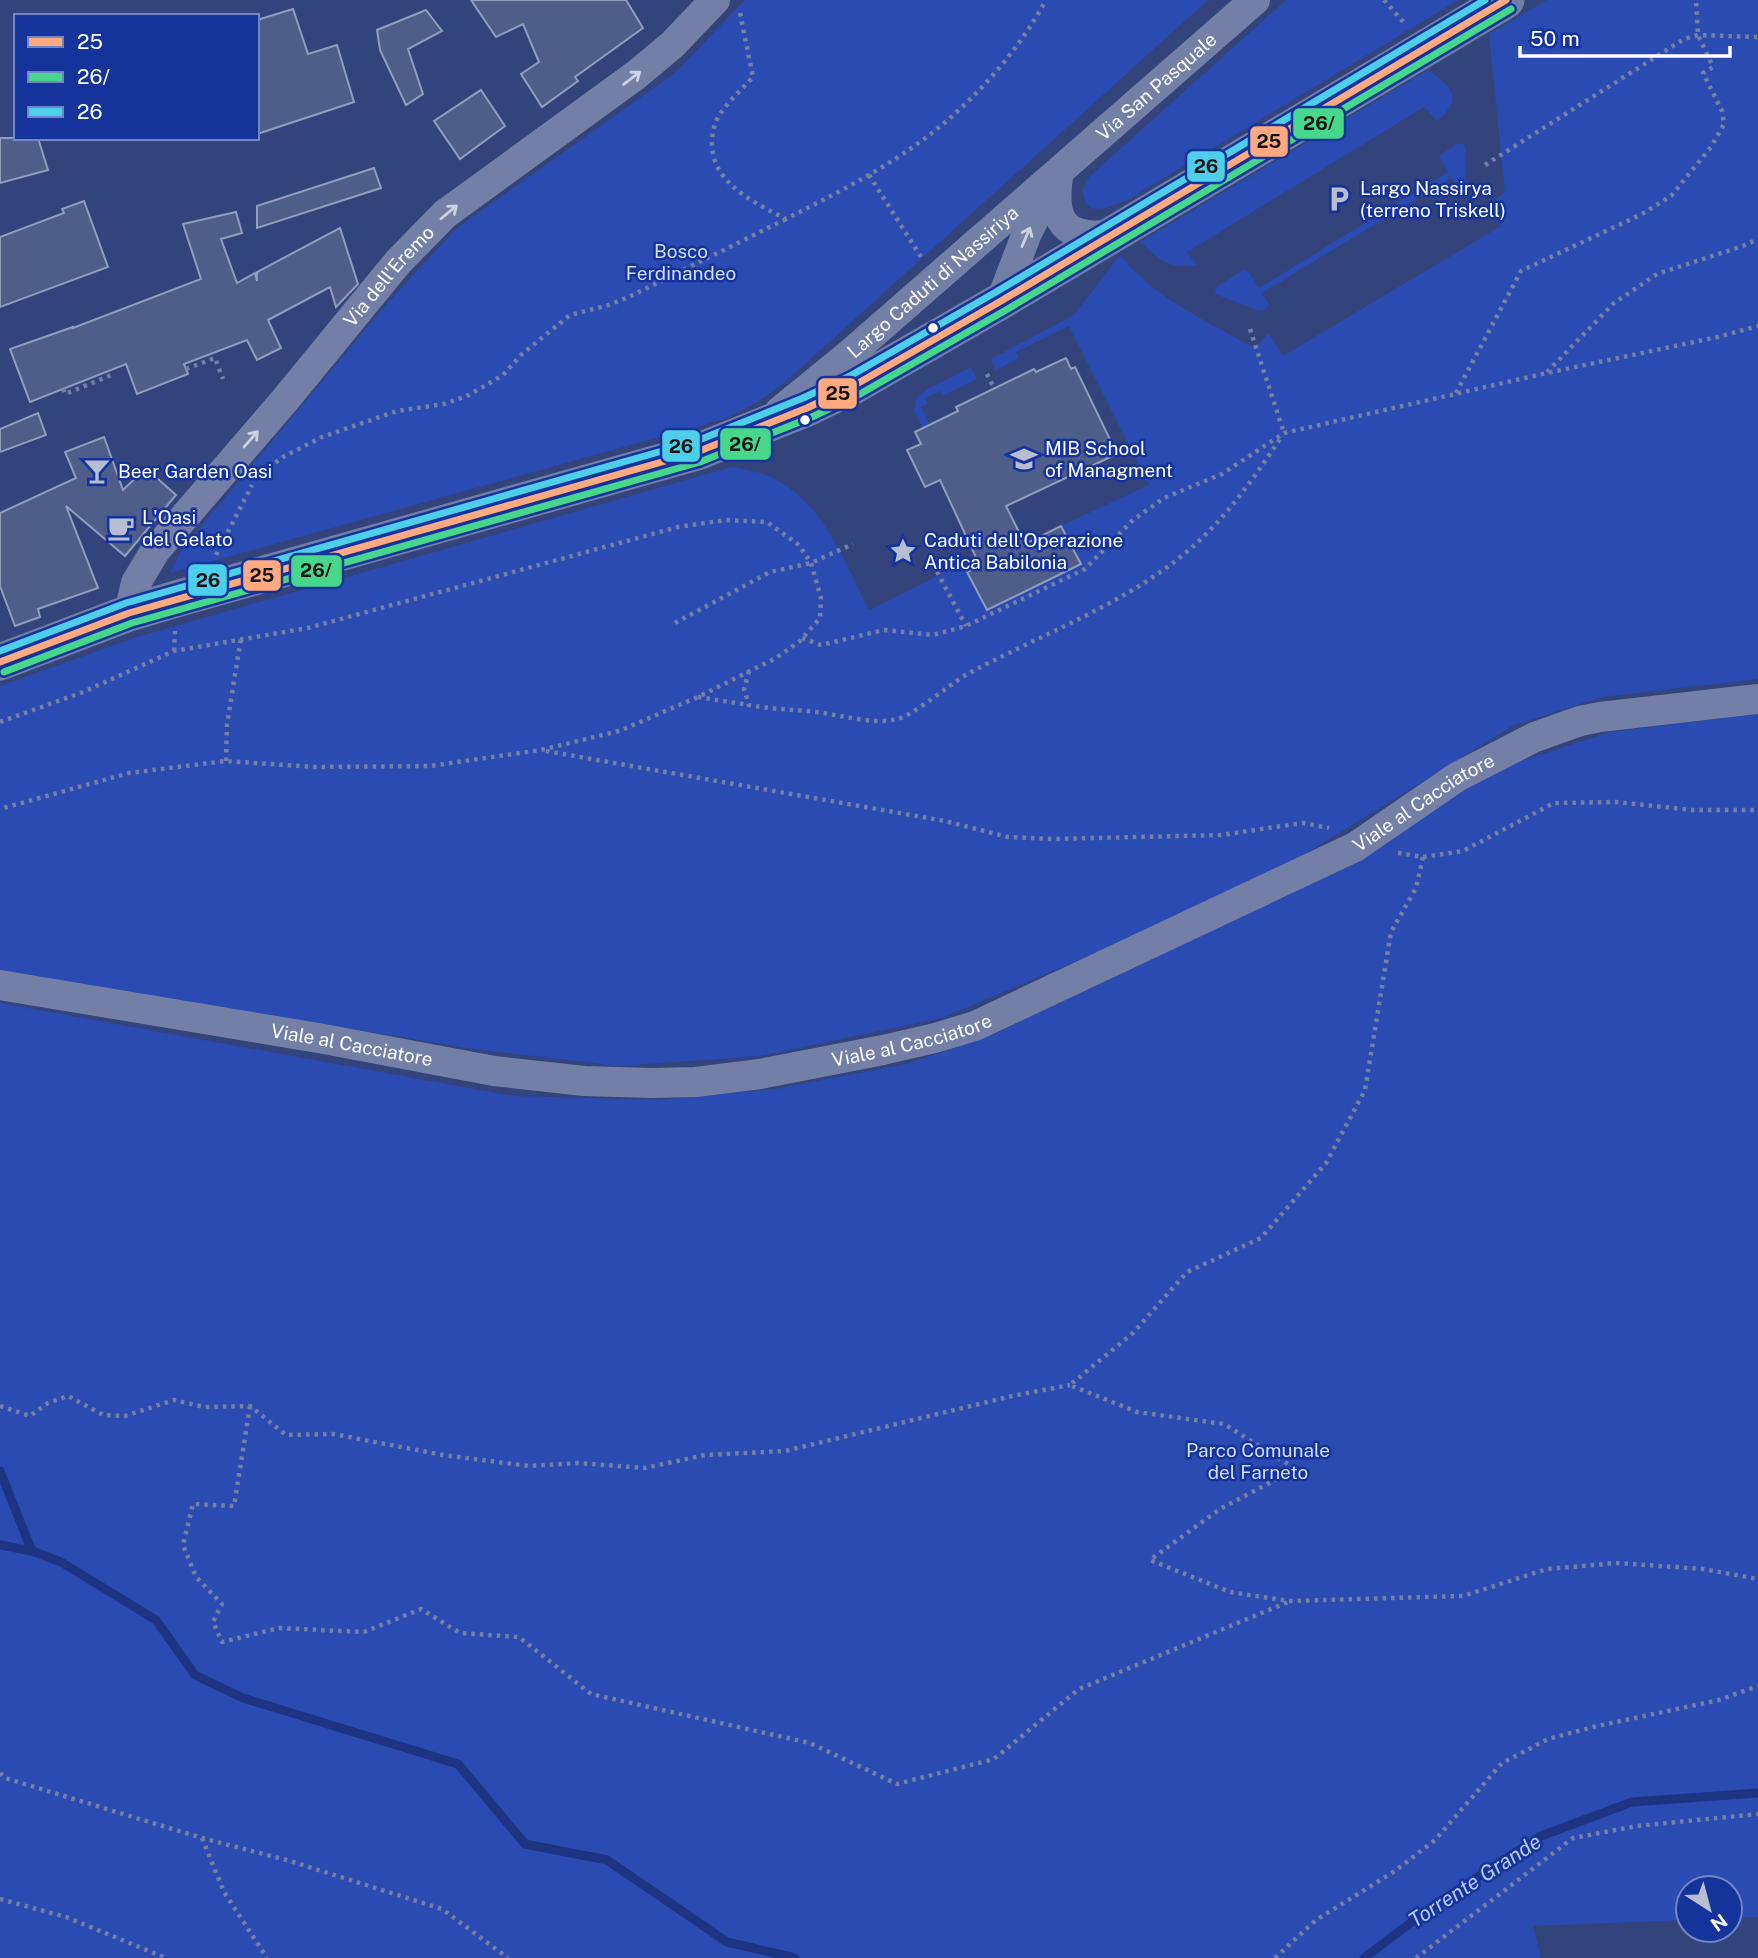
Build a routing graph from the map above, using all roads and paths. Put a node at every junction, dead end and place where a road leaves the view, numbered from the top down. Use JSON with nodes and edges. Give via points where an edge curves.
{"nodes":[{"id":1,"x":715,"y":0,"type":"edge"},
{"id":2,"x":738,"y":0,"type":"edge"},
{"id":3,"x":1046,"y":0,"type":"edge"},
{"id":4,"x":1255,"y":0,"type":"edge"},
{"id":5,"x":1384,"y":0,"type":"edge"},
{"id":6,"x":1506,"y":0,"type":"edge"},
{"id":7,"x":1696,"y":0,"type":"edge"},
{"id":8,"x":1413,"y":34,"type":"dead end"},
{"id":9,"x":1698,"y":35,"type":"junction"},
{"id":10,"x":1758,"y":37,"type":"edge"},
{"id":11,"x":1485,"y":165,"type":"dead end"},
{"id":12,"x":1058,"y":171,"type":"junction"},
{"id":13,"x":869,"y":175,"type":"junction"},
{"id":14,"x":786,"y":219,"type":"junction"},
{"id":15,"x":1112,"y":235,"type":"junction"},
{"id":16,"x":1758,"y":239,"type":"edge"},
{"id":17,"x":925,"y":264,"type":"dead end"},
{"id":18,"x":1001,"y":301,"type":"junction"},
{"id":19,"x":1758,"y":326,"type":"edge"},
{"id":20,"x":1250,"y":329,"type":"dead end"},
{"id":21,"x":186,"y":369,"type":"dead end"},
{"id":22,"x":1547,"y":373,"type":"junction"},
{"id":23,"x":114,"y":374,"type":"dead end"},
{"id":24,"x":987,"y":374,"type":"dead end"},
{"id":25,"x":223,"y":379,"type":"dead end"},
{"id":26,"x":994,"y":388,"type":"dead end"},
{"id":27,"x":63,"y":389,"type":"dead end"},
{"id":28,"x":1456,"y":393,"type":"junction"},
{"id":29,"x":758,"y":429,"type":"junction"},
{"id":30,"x":1284,"y":433,"type":"junction"},
{"id":31,"x":853,"y":544,"type":"dead end"},
{"id":32,"x":811,"y":563,"type":"junction"},
{"id":33,"x":933,"y":564,"type":"dead end"},
{"id":34,"x":214,"y":566,"type":"dead end"},
{"id":35,"x":129,"y":613,"type":"junction"},
{"id":36,"x":674,"y":623,"type":"dead end"},
{"id":37,"x":966,"y":626,"type":"junction"},
{"id":38,"x":241,"y":638,"type":"junction"},
{"id":39,"x":803,"y":638,"type":"junction"},
{"id":40,"x":0,"y":662,"type":"edge"},
{"id":41,"x":749,"y":671,"type":"junction"},
{"id":42,"x":698,"y":697,"type":"junction"},
{"id":43,"x":1758,"y":699,"type":"edge"},
{"id":44,"x":749,"y":705,"type":"junction"},
{"id":45,"x":0,"y":722,"type":"edge"},
{"id":46,"x":541,"y":750,"type":"junction"},
{"id":47,"x":226,"y":761,"type":"junction"},
{"id":48,"x":0,"y":809,"type":"edge"},
{"id":49,"x":1758,"y":810,"type":"edge"},
{"id":50,"x":1355,"y":846,"type":"junction"},
{"id":51,"x":1423,"y":858,"type":"junction"},
{"id":52,"x":0,"y":985,"type":"edge"},
{"id":53,"x":1070,"y":1385,"type":"junction"},
{"id":54,"x":0,"y":1406,"type":"edge"},
{"id":55,"x":250,"y":1406,"type":"junction"},
{"id":56,"x":1758,"y":1579,"type":"edge"},
{"id":57,"x":1289,"y":1601,"type":"junction"},
{"id":58,"x":1758,"y":1686,"type":"edge"},
{"id":59,"x":0,"y":1773,"type":"edge"},
{"id":60,"x":1758,"y":1814,"type":"edge"},
{"id":61,"x":202,"y":1838,"type":"junction"},
{"id":62,"x":0,"y":1899,"type":"edge"},
{"id":63,"x":166,"y":1958,"type":"edge"},
{"id":64,"x":267,"y":1958,"type":"edge"},
{"id":65,"x":508,"y":1958,"type":"edge"},
{"id":66,"x":1275,"y":1958,"type":"edge"},
{"id":67,"x":1416,"y":1958,"type":"edge"}],
"edges":[{"from":35,"to":1,"type":"street","name":"Via dell'Eremo","one_way":true,"via":[[136,583],[155,551],[398,262],[445,214],[636,75]]},
{"from":2,"to":14,"type":"path","via":[[753,77],[715,123],[713,148],[721,176],[744,198]]},
{"from":3,"to":13,"type":"path","via":[[1000,66],[966,104]]},
{"from":4,"to":12,"type":"street","name":"Via San Pasquale"},
{"from":5,"to":8,"type":"path"},
{"from":6,"to":15,"type":"main road","name":"Largo Caduti di Nassiriya"},
{"from":7,"to":9,"type":"path"},
{"from":9,"to":10,"type":"path"},
{"from":9,"to":11,"type":"path","via":[[1684,39]]},
{"from":9,"to":28,"type":"path","via":[[1713,67],[1703,73],[1724,124],[1711,147],[1671,196],[1643,214],[1521,271]]},
{"from":12,"to":15,"type":"street","via":[[1060,219],[1088,237]]},
{"from":18,"to":12,"type":"street","one_way":true},
{"from":12,"to":29,"type":"street","name":"Largo Caduti di Nassiriya"},
{"from":13,"to":14,"type":"path"},
{"from":13,"to":17,"type":"path"},
{"from":14,"to":34,"type":"path","via":[[633,295],[570,315],[503,374],[469,395],[397,411],[322,437],[283,457],[255,479]]},
{"from":15,"to":18,"type":"main road","name":"Largo Caduti di Nassiriya"},
{"from":16,"to":22,"type":"path","via":[[1657,274],[1614,303]]},
{"from":18,"to":29,"type":"main road","name":"Largo Caduti di Nassiriya","via":[[855,385]]},
{"from":19,"to":22,"type":"path"},
{"from":20,"to":30,"type":"path"},
{"from":21,"to":25,"type":"path","via":[[215,358]]},
{"from":22,"to":28,"type":"path"},
{"from":23,"to":27,"type":"path","via":[[65,394]]},
{"from":24,"to":26,"type":"path"},
{"from":28,"to":30,"type":"path"},
{"from":29,"to":35,"type":"main road","via":[[696,452]]},
{"from":30,"to":37,"type":"path","via":[[1222,474],[1164,498],[1133,520],[1085,569]]},
{"from":30,"to":44,"type":"path","via":[[1251,482],[1202,538],[1155,575],[963,677],[898,719],[854,719]]},
{"from":31,"to":32,"type":"path"},
{"from":32,"to":36,"type":"path","via":[[770,572]]},
{"from":32,"to":38,"type":"path","via":[[799,545],[767,522],[726,520],[678,527],[308,628]]},
{"from":32,"to":39,"type":"path","via":[[821,598],[820,618]]},
{"from":33,"to":37,"type":"path"},
{"from":35,"to":40,"type":"main road"},
{"from":37,"to":39,"type":"path","via":[[933,635],[884,630],[821,645]]},
{"from":38,"to":45,"type":"path","via":[[174,651],[83,692]]},
{"from":38,"to":47,"type":"path"},
{"from":39,"to":41,"type":"path"},
{"from":41,"to":42,"type":"path"},
{"from":41,"to":44,"type":"path","via":[[744,690]]},
{"from":42,"to":44,"type":"path"},
{"from":42,"to":46,"type":"path","via":[[619,731]]},
{"from":43,"to":50,"type":"street","name":"Viale al Cacciatore","via":[[1600,717],[1557,729],[1457,777]]},
{"from":46,"to":47,"type":"path","via":[[430,766],[314,767]]},
{"from":46,"to":50,"type":"path","via":[[945,821],[1008,837],[1221,835],[1303,822],[1331,829]]},
{"from":47,"to":48,"type":"path","via":[[129,773]]},
{"from":49,"to":51,"type":"path","via":[[1554,803],[1463,851]]},
{"from":50,"to":51,"type":"path"},
{"from":50,"to":52,"type":"street","name":"Viale al Cacciatore","via":[[975,1026],[836,1060],[695,1082],[584,1081],[516,1074]]},
{"from":51,"to":53,"type":"path","via":[[1416,888],[1391,932],[1365,1090],[1326,1163],[1261,1238],[1187,1272],[1133,1333]]},
{"from":53,"to":55,"type":"path","via":[[785,1451],[705,1455],[645,1468],[578,1462],[529,1466],[333,1434],[286,1435]]},
{"from":53,"to":57,"type":"path","via":[[1137,1412],[1224,1424],[1296,1469],[1220,1509],[1150,1560],[1230,1592]]},
{"from":54,"to":55,"type":"path","via":[[30,1416],[68,1396],[103,1415],[125,1416],[174,1400],[204,1407]]},
{"from":55,"to":57,"type":"path","via":[[234,1506],[193,1504],[183,1545],[196,1577],[222,1604],[213,1622],[222,1642],[279,1628],[364,1632],[421,1609],[460,1633],[519,1637],[591,1695],[810,1744],[897,1784],[993,1759],[1079,1689]]},
{"from":56,"to":57,"type":"path","via":[[1703,1569],[1617,1563],[1547,1569],[1463,1595]]},
{"from":58,"to":66,"type":"path","via":[[1718,1700],[1548,1739],[1502,1763],[1436,1840],[1316,1920]]},
{"from":59,"to":61,"type":"path"},
{"from":60,"to":67,"type":"path","via":[[1637,1826],[1573,1838]]},
{"from":61,"to":64,"type":"path","via":[[223,1892]]},
{"from":61,"to":65,"type":"path","via":[[442,1909]]},
{"from":62,"to":63,"type":"path","via":[[66,1917]]}]}
